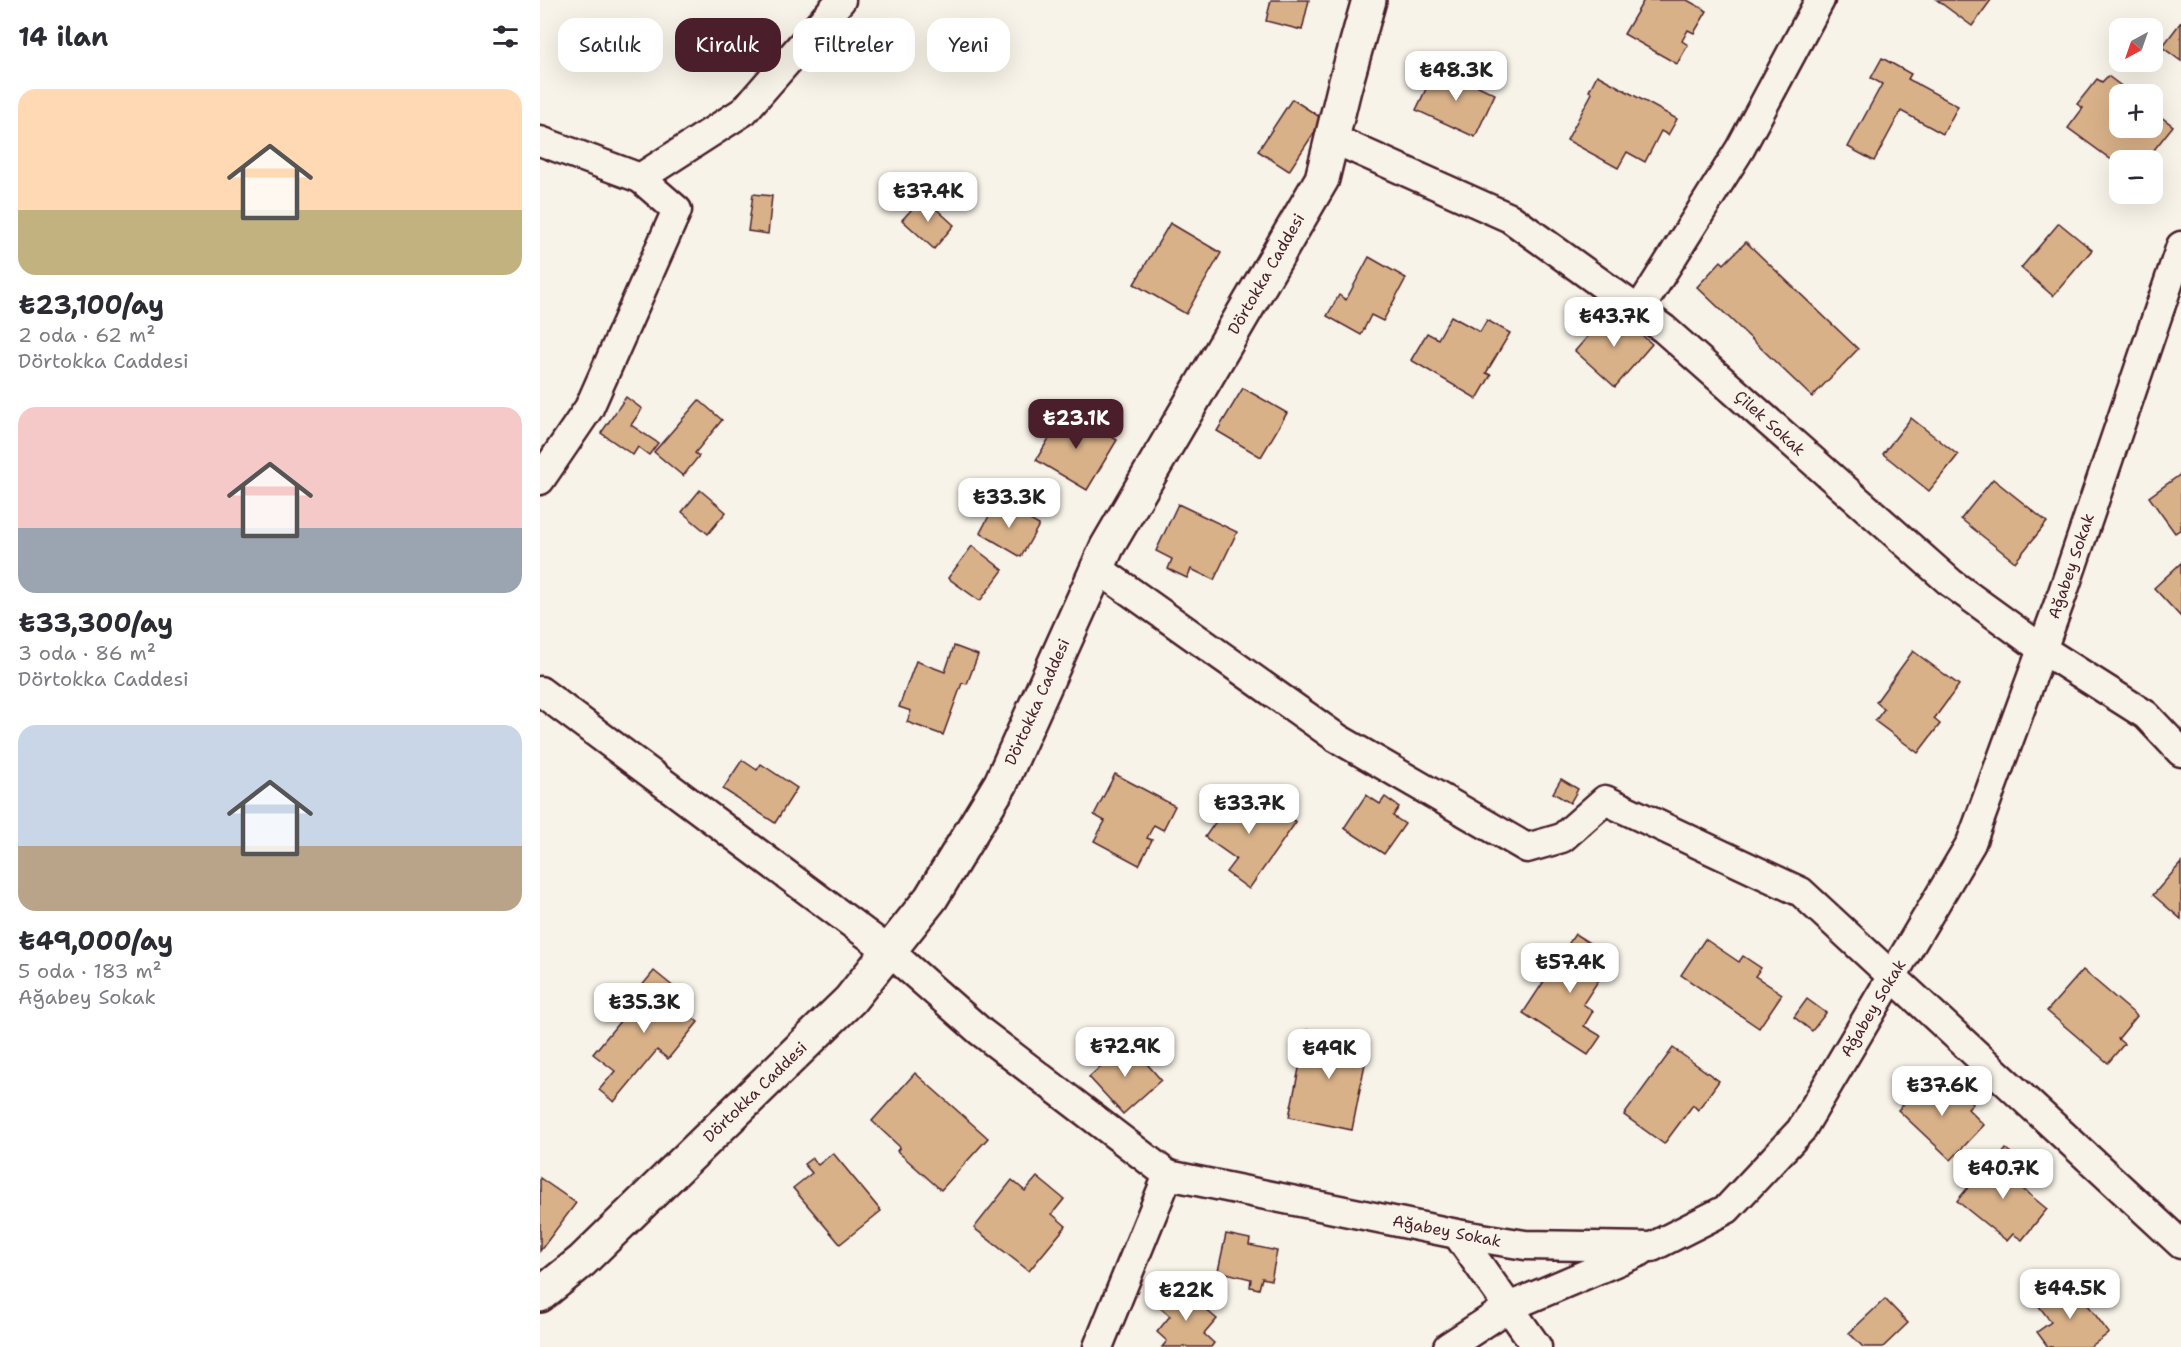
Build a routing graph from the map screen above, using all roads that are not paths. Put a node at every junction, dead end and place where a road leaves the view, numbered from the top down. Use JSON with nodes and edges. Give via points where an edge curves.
{"nodes":[{"id":1,"x":842,"y":0,"type":"edge"},
{"id":2,"x":1370,"y":0,"type":"edge"},
{"id":3,"x":1820,"y":0,"type":"edge"},
{"id":4,"x":1331,"y":138,"type":"junction"},
{"id":5,"x":540,"y":141,"type":"edge"},
{"id":6,"x":640,"y":178,"type":"junction"},
{"id":7,"x":2181,"y":246,"type":"edge"},
{"id":8,"x":1638,"y":310,"type":"junction"},
{"id":9,"x":540,"y":480,"type":"edge"},
{"id":10,"x":1097,"y":568,"type":"junction"},
{"id":11,"x":2042,"y":649,"type":"junction"},
{"id":12,"x":540,"y":691,"type":"edge"},
{"id":13,"x":2181,"y":752,"type":"edge"},
{"id":14,"x":889,"y":951,"type":"junction"},
{"id":15,"x":1891,"y":976,"type":"junction"},
{"id":16,"x":1168,"y":1175,"type":"junction"},
{"id":17,"x":1457,"y":1234,"type":"junction"},
{"id":18,"x":2181,"y":1244,"type":"edge"},
{"id":19,"x":1652,"y":1247,"type":"junction"},
{"id":20,"x":540,"y":1295,"type":"edge"},
{"id":21,"x":1509,"y":1307,"type":"junction"},
{"id":22,"x":1098,"y":1347,"type":"edge"},
{"id":23,"x":1448,"y":1347,"type":"edge"},
{"id":24,"x":1536,"y":1347,"type":"edge"}],
"edges":[{"from":1,"to":6,"type":"street","via":[[744,111]]},
{"from":2,"to":4,"type":"street","name":"Dörtokka Caddesi"},
{"from":3,"to":8,"type":"street","via":[[1740,150]]},
{"from":4,"to":8,"type":"street","name":"Çilek Sokak","via":[[1510,218]]},
{"from":4,"to":10,"type":"street","name":"Dörtokka Caddesi","via":[[1322,179]]},
{"from":5,"to":6,"type":"street"},
{"from":6,"to":9,"type":"street","via":[[677,210],[589,408]]},
{"from":7,"to":11,"type":"street","name":"Ağabey Sokak"},
{"from":8,"to":11,"type":"street","name":"Çilek Sokak","via":[[1951,583]]},
{"from":10,"to":14,"type":"street","name":"Dörtokka Caddesi","via":[[1001,783],[931,898]]},
{"from":10,"to":15,"type":"street","via":[[1337,738],[1527,848],[1562,838],[1605,800],[1801,892]]},
{"from":11,"to":13,"type":"street","name":"Çilek Sokak","via":[[2146,715]]},
{"from":11,"to":15,"type":"street","name":"Ağabey Sokak","via":[[1971,843]]},
{"from":12,"to":14,"type":"street"},
{"from":14,"to":16,"type":"street","via":[[981,1032]]},
{"from":14,"to":20,"type":"street","name":"Dörtokka Caddesi","via":[[833,1016],[582,1261]]},
{"from":15,"to":18,"type":"street"},
{"from":15,"to":19,"type":"street","name":"Ağabey Sokak","via":[[1801,1130],[1727,1209]]},
{"from":16,"to":17,"type":"street","name":"Ağabey Sokak"},
{"from":16,"to":22,"type":"street"},
{"from":17,"to":19,"type":"street","name":"Ağabey Sokak","via":[[1525,1245]]},
{"from":17,"to":21,"type":"street"},
{"from":19,"to":21,"type":"street"},
{"from":21,"to":23,"type":"street"},
{"from":21,"to":24,"type":"street"}]}
